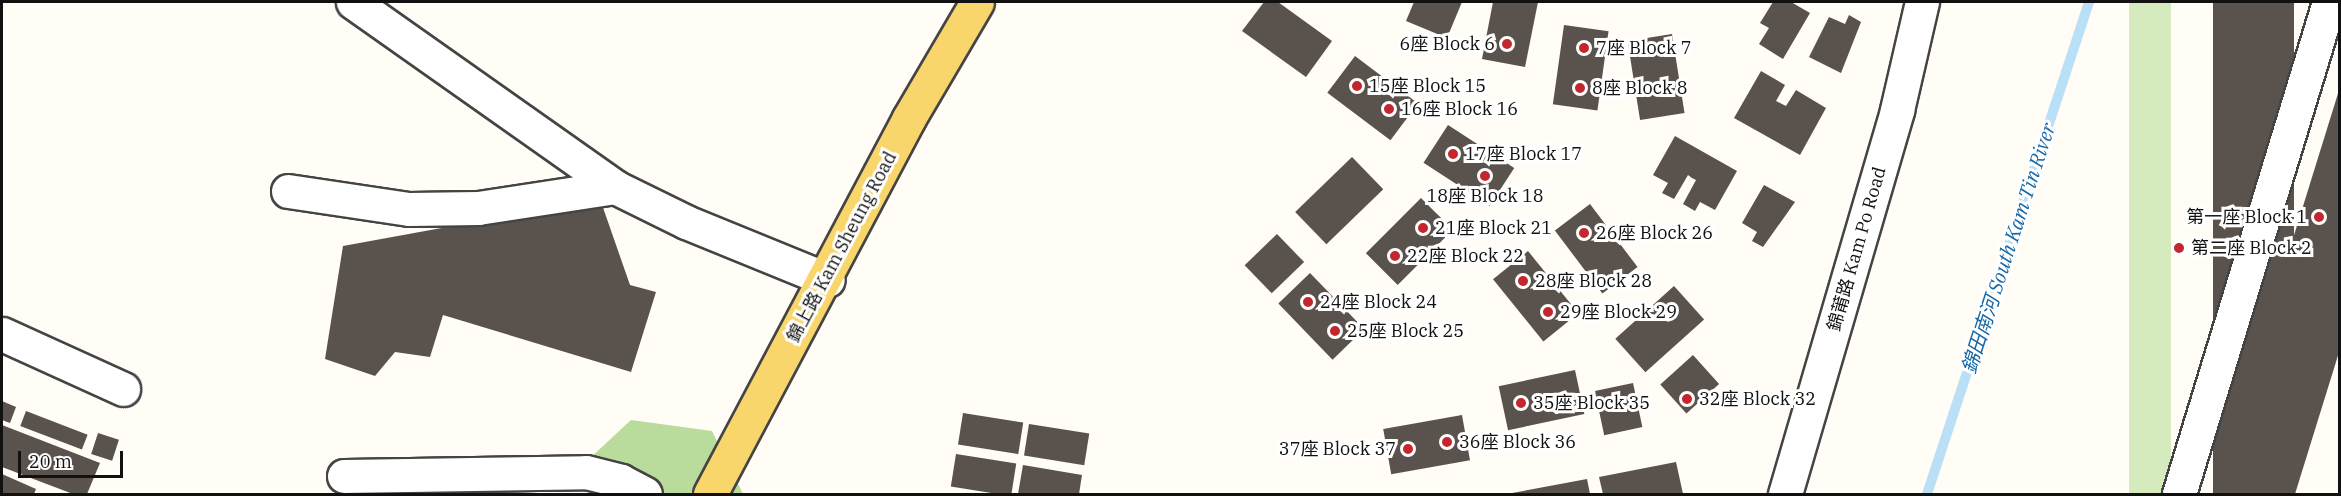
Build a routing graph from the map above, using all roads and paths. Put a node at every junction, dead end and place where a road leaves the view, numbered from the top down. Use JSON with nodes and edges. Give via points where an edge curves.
{"nodes":[{"id":1,"x":353,"y":2,"type":"edge"},
{"id":2,"x":976,"y":2,"type":"edge"},
{"id":3,"x":1922,"y":2,"type":"edge"},
{"id":4,"x":2329,"y":2,"type":"edge"},
{"id":5,"x":615,"y":187,"type":"junction"},
{"id":6,"x":288,"y":191,"type":"dead end"},
{"id":7,"x":828,"y":280,"type":"junction"},
{"id":8,"x":2,"y":334,"type":"edge"},
{"id":9,"x":123,"y":390,"type":"dead end"},
{"id":10,"x":344,"y":476,"type":"dead end"},
{"id":11,"x":645,"y":495,"type":"edge"},
{"id":12,"x":710,"y":495,"type":"edge"},
{"id":13,"x":1785,"y":495,"type":"edge"},
{"id":14,"x":2179,"y":495,"type":"edge"}],
"edges":[{"from":1,"to":5,"type":"street"},
{"from":2,"to":7,"type":"main road","name":"錦上路 Kam Sheung Road","via":[[909,118]]},
{"from":3,"to":13,"type":"street","name":"錦莆路 Kam Po Road","via":[[1897,110]]},
{"from":4,"to":14,"type":"street"},
{"from":5,"to":6,"type":"street","via":[[478,208],[409,209]]},
{"from":5,"to":7,"type":"street","via":[[686,222]]},
{"from":7,"to":12,"type":"main road","name":"錦上路 Kam Sheung Road"},
{"from":8,"to":9,"type":"street"},
{"from":10,"to":11,"type":"street","via":[[586,472],[621,481]]}]}
